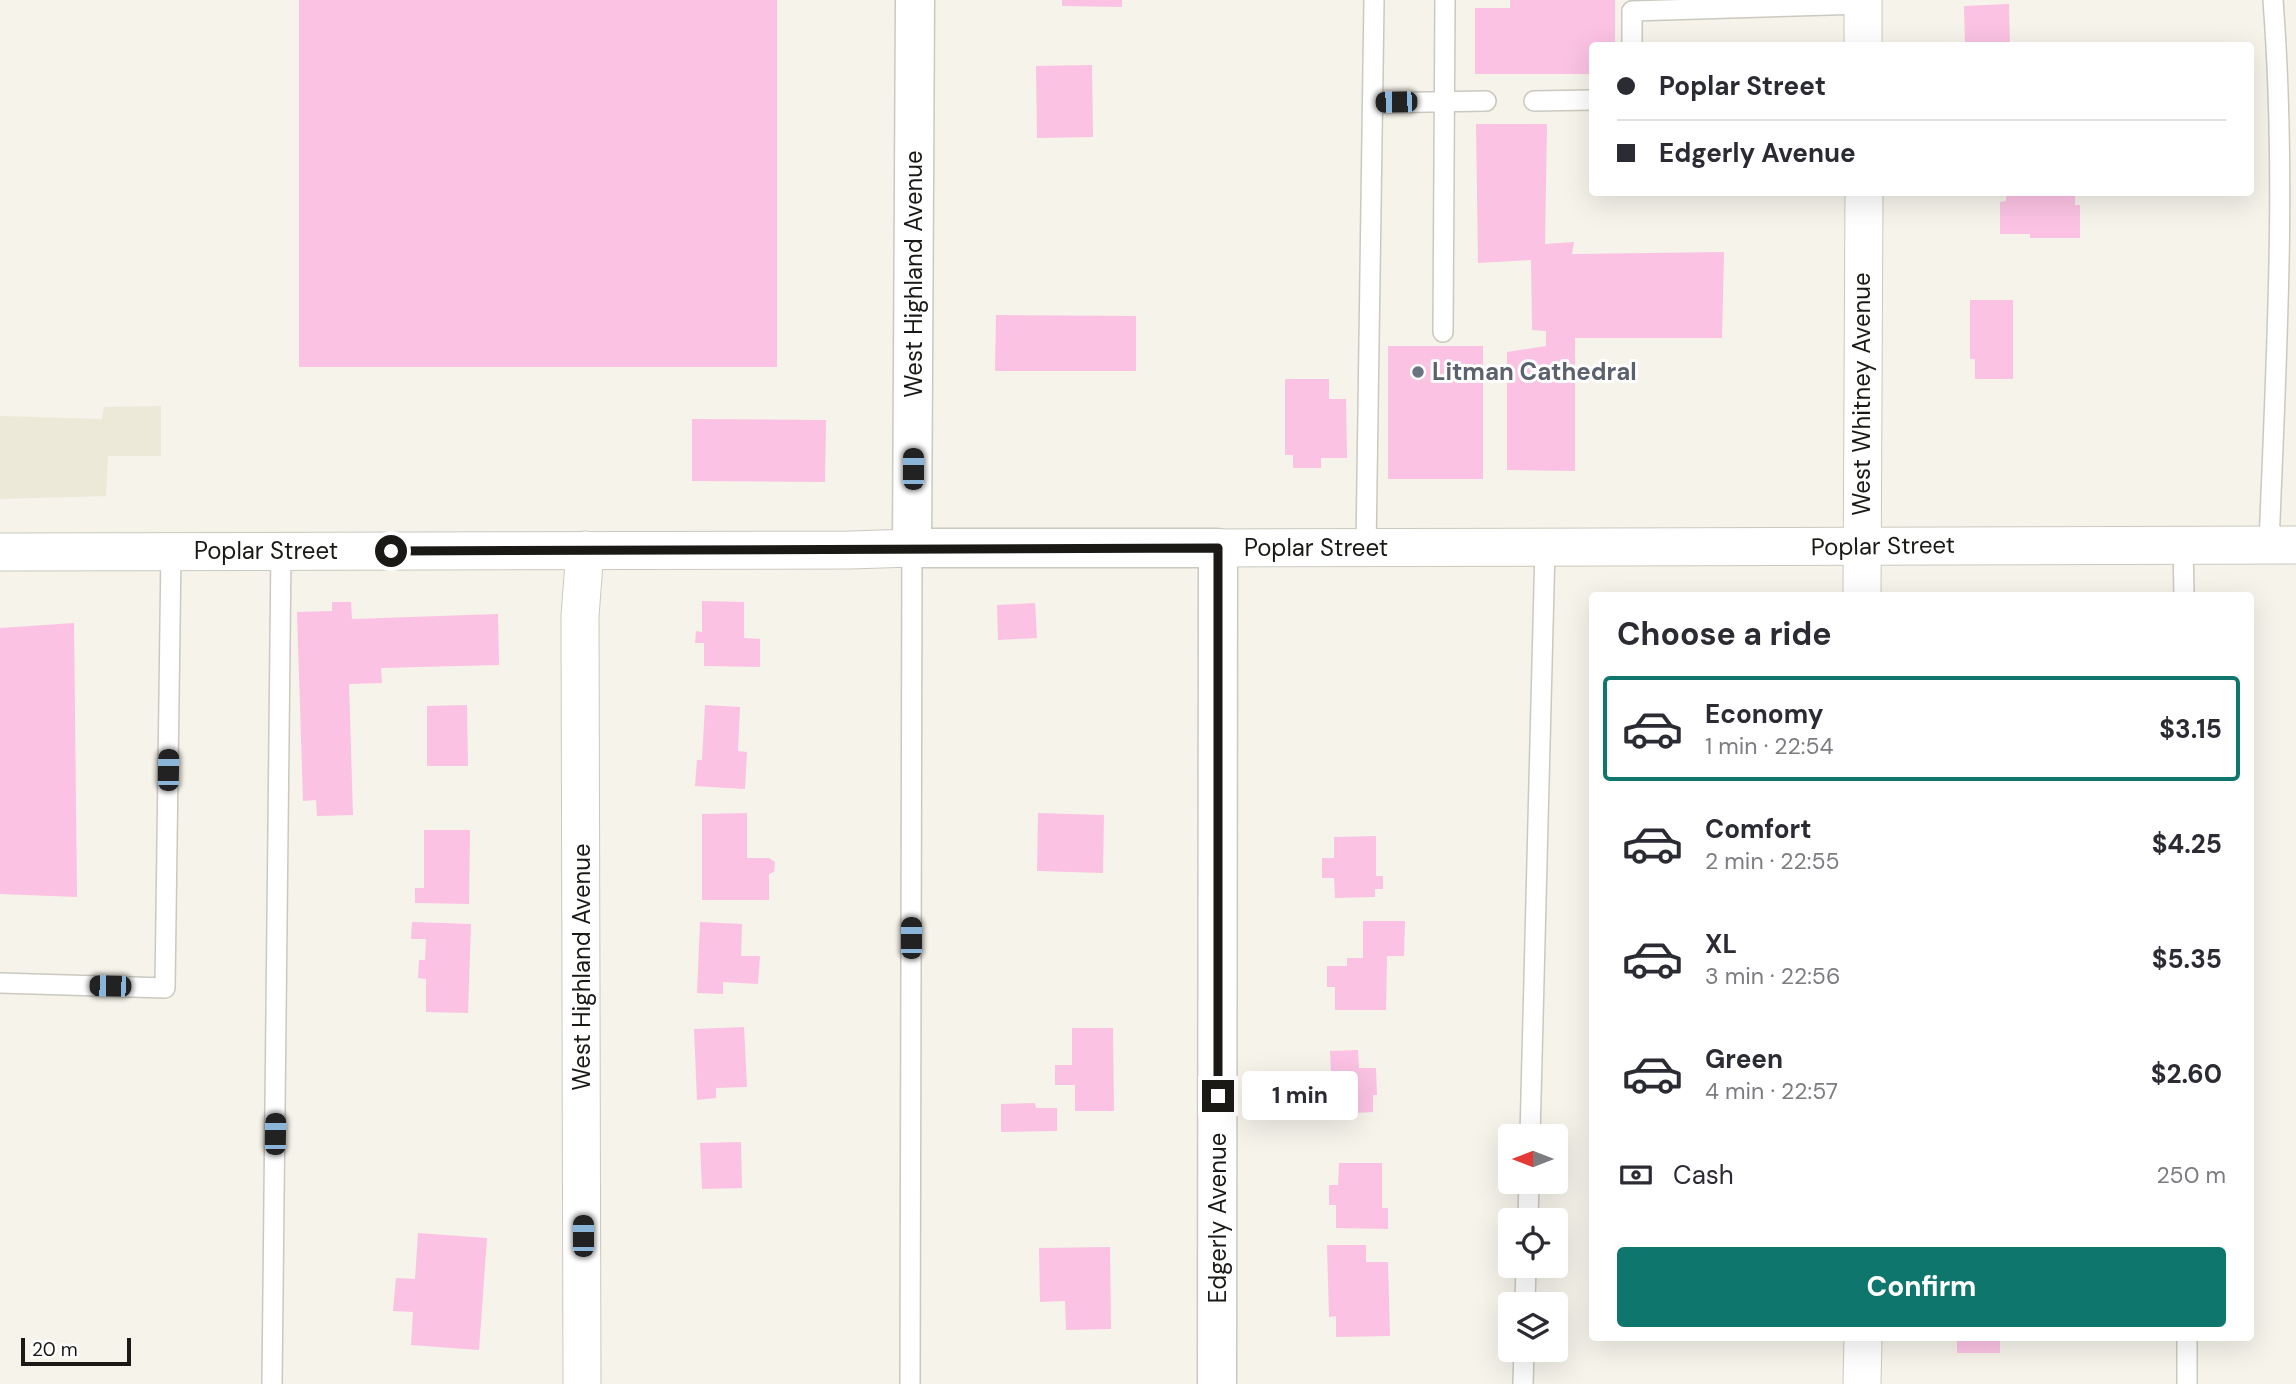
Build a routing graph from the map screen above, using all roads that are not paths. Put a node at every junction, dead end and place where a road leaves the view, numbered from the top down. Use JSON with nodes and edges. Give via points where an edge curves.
{"nodes":[{"id":1,"x":915,"y":0,"type":"edge"},
{"id":2,"x":1374,"y":0,"type":"edge"},
{"id":3,"x":1445,"y":0,"type":"edge"},
{"id":4,"x":2273,"y":0,"type":"edge"},
{"id":5,"x":1863,"y":2,"type":"edge"},
{"id":6,"x":1632,"y":42,"type":"edge"},
{"id":7,"x":1863,"y":42,"type":"edge"},
{"id":8,"x":1589,"y":100,"type":"edge"},
{"id":9,"x":1486,"y":101,"type":"dead end"},
{"id":10,"x":1534,"y":101,"type":"dead end"},
{"id":11,"x":1443,"y":102,"type":"junction"},
{"id":12,"x":1373,"y":103,"type":"junction"},
{"id":13,"x":1864,"y":196,"type":"edge"},
{"id":14,"x":1443,"y":332,"type":"dead end"},
{"id":15,"x":2183,"y":544,"type":"junction"},
{"id":16,"x":2282,"y":545,"type":"edge"},
{"id":17,"x":1545,"y":547,"type":"junction"},
{"id":18,"x":1861,"y":547,"type":"junction"},
{"id":19,"x":912,"y":548,"type":"junction"},
{"id":20,"x":1218,"y":548,"type":"junction"},
{"id":21,"x":1366,"y":548,"type":"junction"},
{"id":22,"x":585,"y":550,"type":"junction"},
{"id":23,"x":281,"y":551,"type":"junction"},
{"id":24,"x":0,"y":552,"type":"edge"},
{"id":25,"x":171,"y":552,"type":"junction"},
{"id":26,"x":1862,"y":592,"type":"edge"},
{"id":27,"x":2183,"y":592,"type":"edge"},
{"id":28,"x":0,"y":983,"type":"edge"},
{"id":29,"x":1530,"y":1124,"type":"edge"},
{"id":30,"x":1863,"y":1341,"type":"edge"},
{"id":31,"x":2187,"y":1341,"type":"edge"},
{"id":32,"x":1524,"y":1362,"type":"edge"},
{"id":33,"x":272,"y":1384,"type":"edge"},
{"id":34,"x":582,"y":1384,"type":"edge"},
{"id":35,"x":910,"y":1384,"type":"edge"},
{"id":36,"x":1217,"y":1384,"type":"edge"},
{"id":37,"x":1523,"y":1384,"type":"edge"},
{"id":38,"x":1862,"y":1384,"type":"edge"},
{"id":39,"x":2187,"y":1384,"type":"edge"}],
"edges":[{"from":1,"to":19,"type":"street","name":"West Highland Avenue"},
{"from":2,"to":12,"type":"lane"},
{"from":3,"to":11,"type":"lane"},
{"from":4,"to":16,"type":"lane","via":[[2280,136]]},
{"from":5,"to":6,"type":"lane","via":[[1632,11]]},
{"from":5,"to":7,"type":"street"},
{"from":8,"to":10,"type":"lane"},
{"from":9,"to":11,"type":"lane"},
{"from":11,"to":12,"type":"lane"},
{"from":11,"to":14,"type":"lane"},
{"from":12,"to":21,"type":"lane"},
{"from":13,"to":18,"type":"street","name":"West Whitney Avenue"},
{"from":15,"to":16,"type":"street","name":"Poplar Street"},
{"from":15,"to":18,"type":"street","name":"Poplar Street"},
{"from":15,"to":27,"type":"lane"},
{"from":17,"to":18,"type":"street","name":"Poplar Street"},
{"from":17,"to":21,"type":"street","name":"Poplar Street"},
{"from":17,"to":29,"type":"lane"},
{"from":18,"to":26,"type":"street","name":"West Whitney Avenue"},
{"from":19,"to":20,"type":"street","name":"Poplar Street"},
{"from":19,"to":22,"type":"street","name":"Poplar Street"},
{"from":19,"to":35,"type":"lane"},
{"from":20,"to":21,"type":"street","name":"Poplar Street"},
{"from":20,"to":36,"type":"street","name":"Edgerly Avenue"},
{"from":22,"to":23,"type":"street","name":"Poplar Street"},
{"from":22,"to":34,"type":"street","name":"West Highland Avenue","via":[[580,616]]},
{"from":23,"to":25,"type":"street","name":"Poplar Street"},
{"from":23,"to":33,"type":"lane"},
{"from":24,"to":25,"type":"street","name":"Poplar Street"},
{"from":25,"to":28,"type":"lane","via":[[165,988]]},
{"from":30,"to":38,"type":"street"},
{"from":31,"to":39,"type":"lane"},
{"from":32,"to":37,"type":"lane"}]}
